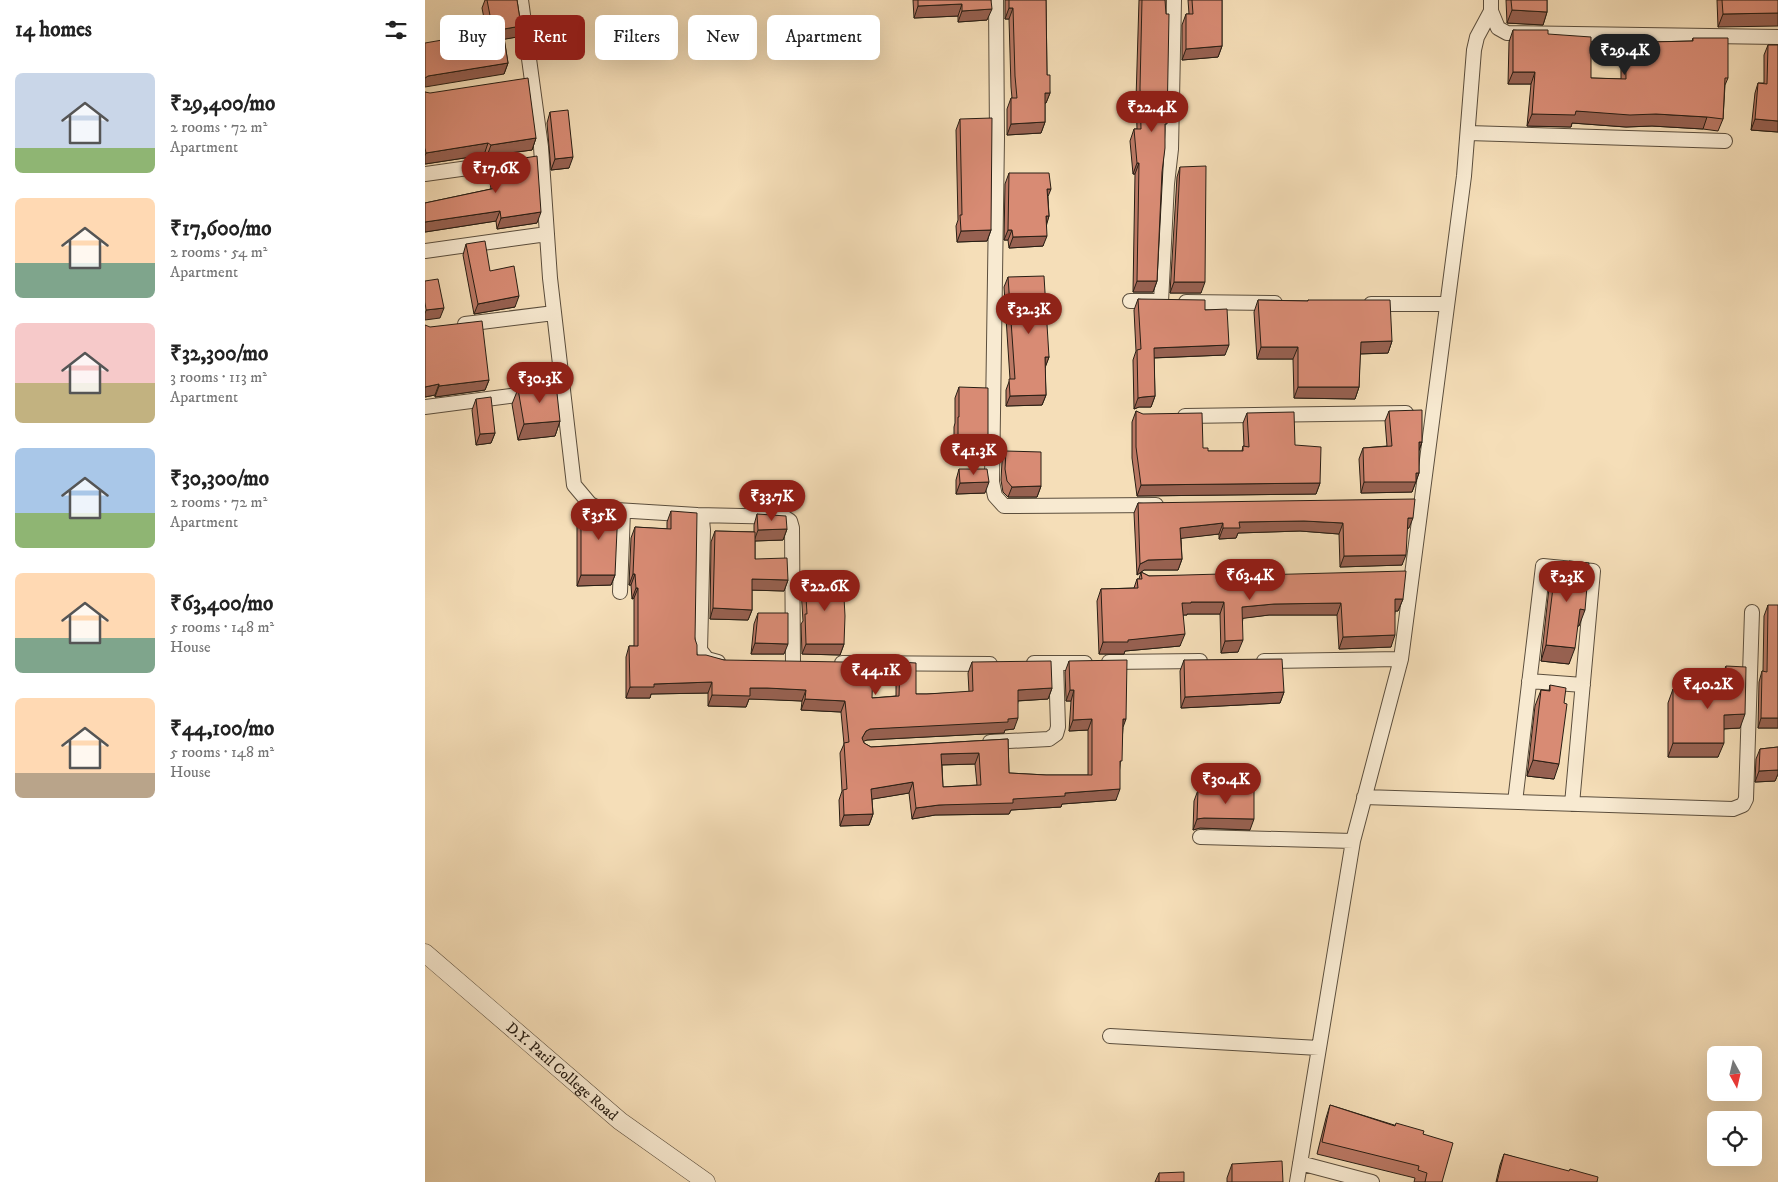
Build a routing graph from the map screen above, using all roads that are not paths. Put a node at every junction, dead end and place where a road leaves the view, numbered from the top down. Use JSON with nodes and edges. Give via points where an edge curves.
{"nodes":[{"id":1,"x":521,"y":0,"type":"edge"},
{"id":2,"x":996,"y":0,"type":"edge"},
{"id":3,"x":1174,"y":0,"type":"edge"},
{"id":4,"x":1491,"y":5,"type":"edge"},
{"id":5,"x":1778,"y":36,"type":"edge"},
{"id":6,"x":1468,"y":133,"type":"junction"},
{"id":7,"x":1725,"y":141,"type":"dead end"},
{"id":8,"x":532,"y":159,"type":"junction"},
{"id":9,"x":425,"y":174,"type":"edge"},
{"id":10,"x":547,"y":234,"type":"junction"},
{"id":11,"x":425,"y":251,"type":"edge"},
{"id":12,"x":1130,"y":301,"type":"dead end"},
{"id":13,"x":1161,"y":302,"type":"junction"},
{"id":14,"x":1290,"y":303,"type":"edge"},
{"id":15,"x":1359,"y":304,"type":"edge"},
{"id":16,"x":1447,"y":304,"type":"junction"},
{"id":17,"x":554,"y":313,"type":"junction"},
{"id":18,"x":455,"y":325,"type":"edge"},
{"id":19,"x":553,"y":390,"type":"junction"},
{"id":20,"x":425,"y":407,"type":"edge"},
{"id":21,"x":1433,"y":412,"type":"junction"},
{"id":22,"x":1169,"y":416,"type":"edge"},
{"id":23,"x":1173,"y":505,"type":"edge"},
{"id":24,"x":623,"y":511,"type":"junction"},
{"id":25,"x":697,"y":515,"type":"junction"},
{"id":26,"x":620,"y":592,"type":"dead end"},
{"id":27,"x":1752,"y":612,"type":"dead end"},
{"id":28,"x":1401,"y":659,"type":"junction"},
{"id":29,"x":1214,"y":661,"type":"edge"},
{"id":30,"x":1253,"y":661,"type":"edge"},
{"id":31,"x":729,"y":662,"type":"edge"},
{"id":32,"x":793,"y":663,"type":"edge"},
{"id":33,"x":831,"y":663,"type":"edge"},
{"id":34,"x":1056,"y":663,"type":"junction"},
{"id":35,"x":1529,"y":681,"type":"junction"},
{"id":36,"x":1583,"y":685,"type":"junction"},
{"id":37,"x":973,"y":743,"type":"edge"},
{"id":38,"x":1364,"y":797,"type":"junction"},
{"id":39,"x":1515,"y":802,"type":"junction"},
{"id":40,"x":1572,"y":804,"type":"junction"},
{"id":41,"x":1200,"y":837,"type":"dead end"},
{"id":42,"x":1353,"y":841,"type":"junction"},
{"id":43,"x":425,"y":953,"type":"edge"},
{"id":44,"x":1110,"y":1036,"type":"dead end"},
{"id":45,"x":1319,"y":1048,"type":"junction"},
{"id":46,"x":1300,"y":1163,"type":"junction"},
{"id":47,"x":706,"y":1182,"type":"edge"},
{"id":48,"x":1297,"y":1182,"type":"edge"},
{"id":49,"x":1372,"y":1182,"type":"edge"}],
"edges":[{"from":1,"to":8,"type":"street"},
{"from":2,"to":23,"type":"street","via":[[992,482],[995,496],[1004,506]]},
{"from":3,"to":13,"type":"street","via":[[1171,149]]},
{"from":4,"to":5,"type":"street","via":[[1498,28],[1507,33]]},
{"from":4,"to":6,"type":"street","via":[[1474,50]]},
{"from":6,"to":7,"type":"street"},
{"from":6,"to":16,"type":"street"},
{"from":8,"to":9,"type":"street"},
{"from":8,"to":10,"type":"street"},
{"from":10,"to":11,"type":"street"},
{"from":10,"to":17,"type":"street"},
{"from":12,"to":13,"type":"street"},
{"from":13,"to":14,"type":"street"},
{"from":15,"to":16,"type":"street"},
{"from":16,"to":21,"type":"street"},
{"from":17,"to":18,"type":"street"},
{"from":17,"to":19,"type":"street"},
{"from":19,"to":20,"type":"street"},
{"from":19,"to":24,"type":"street","via":[[574,485],[595,507]]},
{"from":21,"to":22,"type":"street"},
{"from":21,"to":28,"type":"street","via":[[1407,574]]},
{"from":24,"to":25,"type":"street"},
{"from":24,"to":26,"type":"street"},
{"from":25,"to":31,"type":"street","via":[[702,520],[703,530],[700,650],[707,659]]},
{"from":25,"to":32,"type":"street","via":[[784,517],[790,521]]},
{"from":27,"to":40,"type":"street","via":[[1747,799],[1743,805],[1733,809]]},
{"from":28,"to":30,"type":"street"},
{"from":28,"to":38,"type":"street"},
{"from":29,"to":34,"type":"street"},
{"from":33,"to":34,"type":"street"},
{"from":34,"to":37,"type":"street","via":[[1056,734],[1049,739]]},
{"from":35,"to":36,"type":"street"},
{"from":35,"to":36,"type":"street","via":[[1543,566],[1593,571]]},
{"from":35,"to":39,"type":"street"},
{"from":36,"to":40,"type":"street"},
{"from":38,"to":39,"type":"street"},
{"from":38,"to":42,"type":"street"},
{"from":39,"to":40,"type":"street"},
{"from":41,"to":42,"type":"street"},
{"from":42,"to":45,"type":"street"},
{"from":43,"to":47,"type":"street","name":"D.Y. Patil College Road","via":[[619,1121]]},
{"from":44,"to":45,"type":"street"},
{"from":45,"to":46,"type":"street"},
{"from":46,"to":48,"type":"street"},
{"from":46,"to":49,"type":"street"}]}
